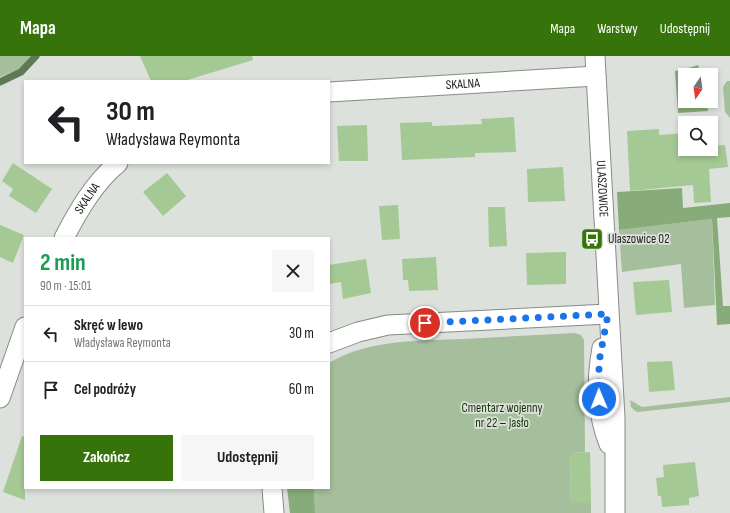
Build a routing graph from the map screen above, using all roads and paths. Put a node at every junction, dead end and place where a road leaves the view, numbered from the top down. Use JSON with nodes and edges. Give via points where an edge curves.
{"nodes":[{"id":1,"x":594,"y":56,"type":"edge"},
{"id":2,"x":596,"y":76,"type":"junction"},
{"id":3,"x":330,"y":92,"type":"edge"},
{"id":4,"x":117,"y":164,"type":"edge"},
{"id":5,"x":65,"y":237,"type":"edge"},
{"id":6,"x":608,"y":314,"type":"junction"},
{"id":7,"x":24,"y":330,"type":"edge"},
{"id":8,"x":330,"y":343,"type":"edge"},
{"id":9,"x":0,"y":398,"type":"edge"},
{"id":10,"x":272,"y":489,"type":"edge"},
{"id":11,"x":274,"y":513,"type":"edge"},
{"id":12,"x":615,"y":513,"type":"edge"}],
"edges":[{"from":1,"to":2,"type":"street","name":"ULASZOWICE"},
{"from":2,"to":3,"type":"street","name":"SKALNA"},
{"from":2,"to":6,"type":"street","name":"ULASZOWICE"},
{"from":4,"to":5,"type":"street","name":"SKALNA","via":[[81,207]]},
{"from":6,"to":8,"type":"street","via":[[388,325],[358,332]]},
{"from":6,"to":12,"type":"street","name":"ULASZOWICE","via":[[599,362],[599,399],[602,422],[615,457]]},
{"from":7,"to":9,"type":"street"},
{"from":10,"to":11,"type":"street"}]}
